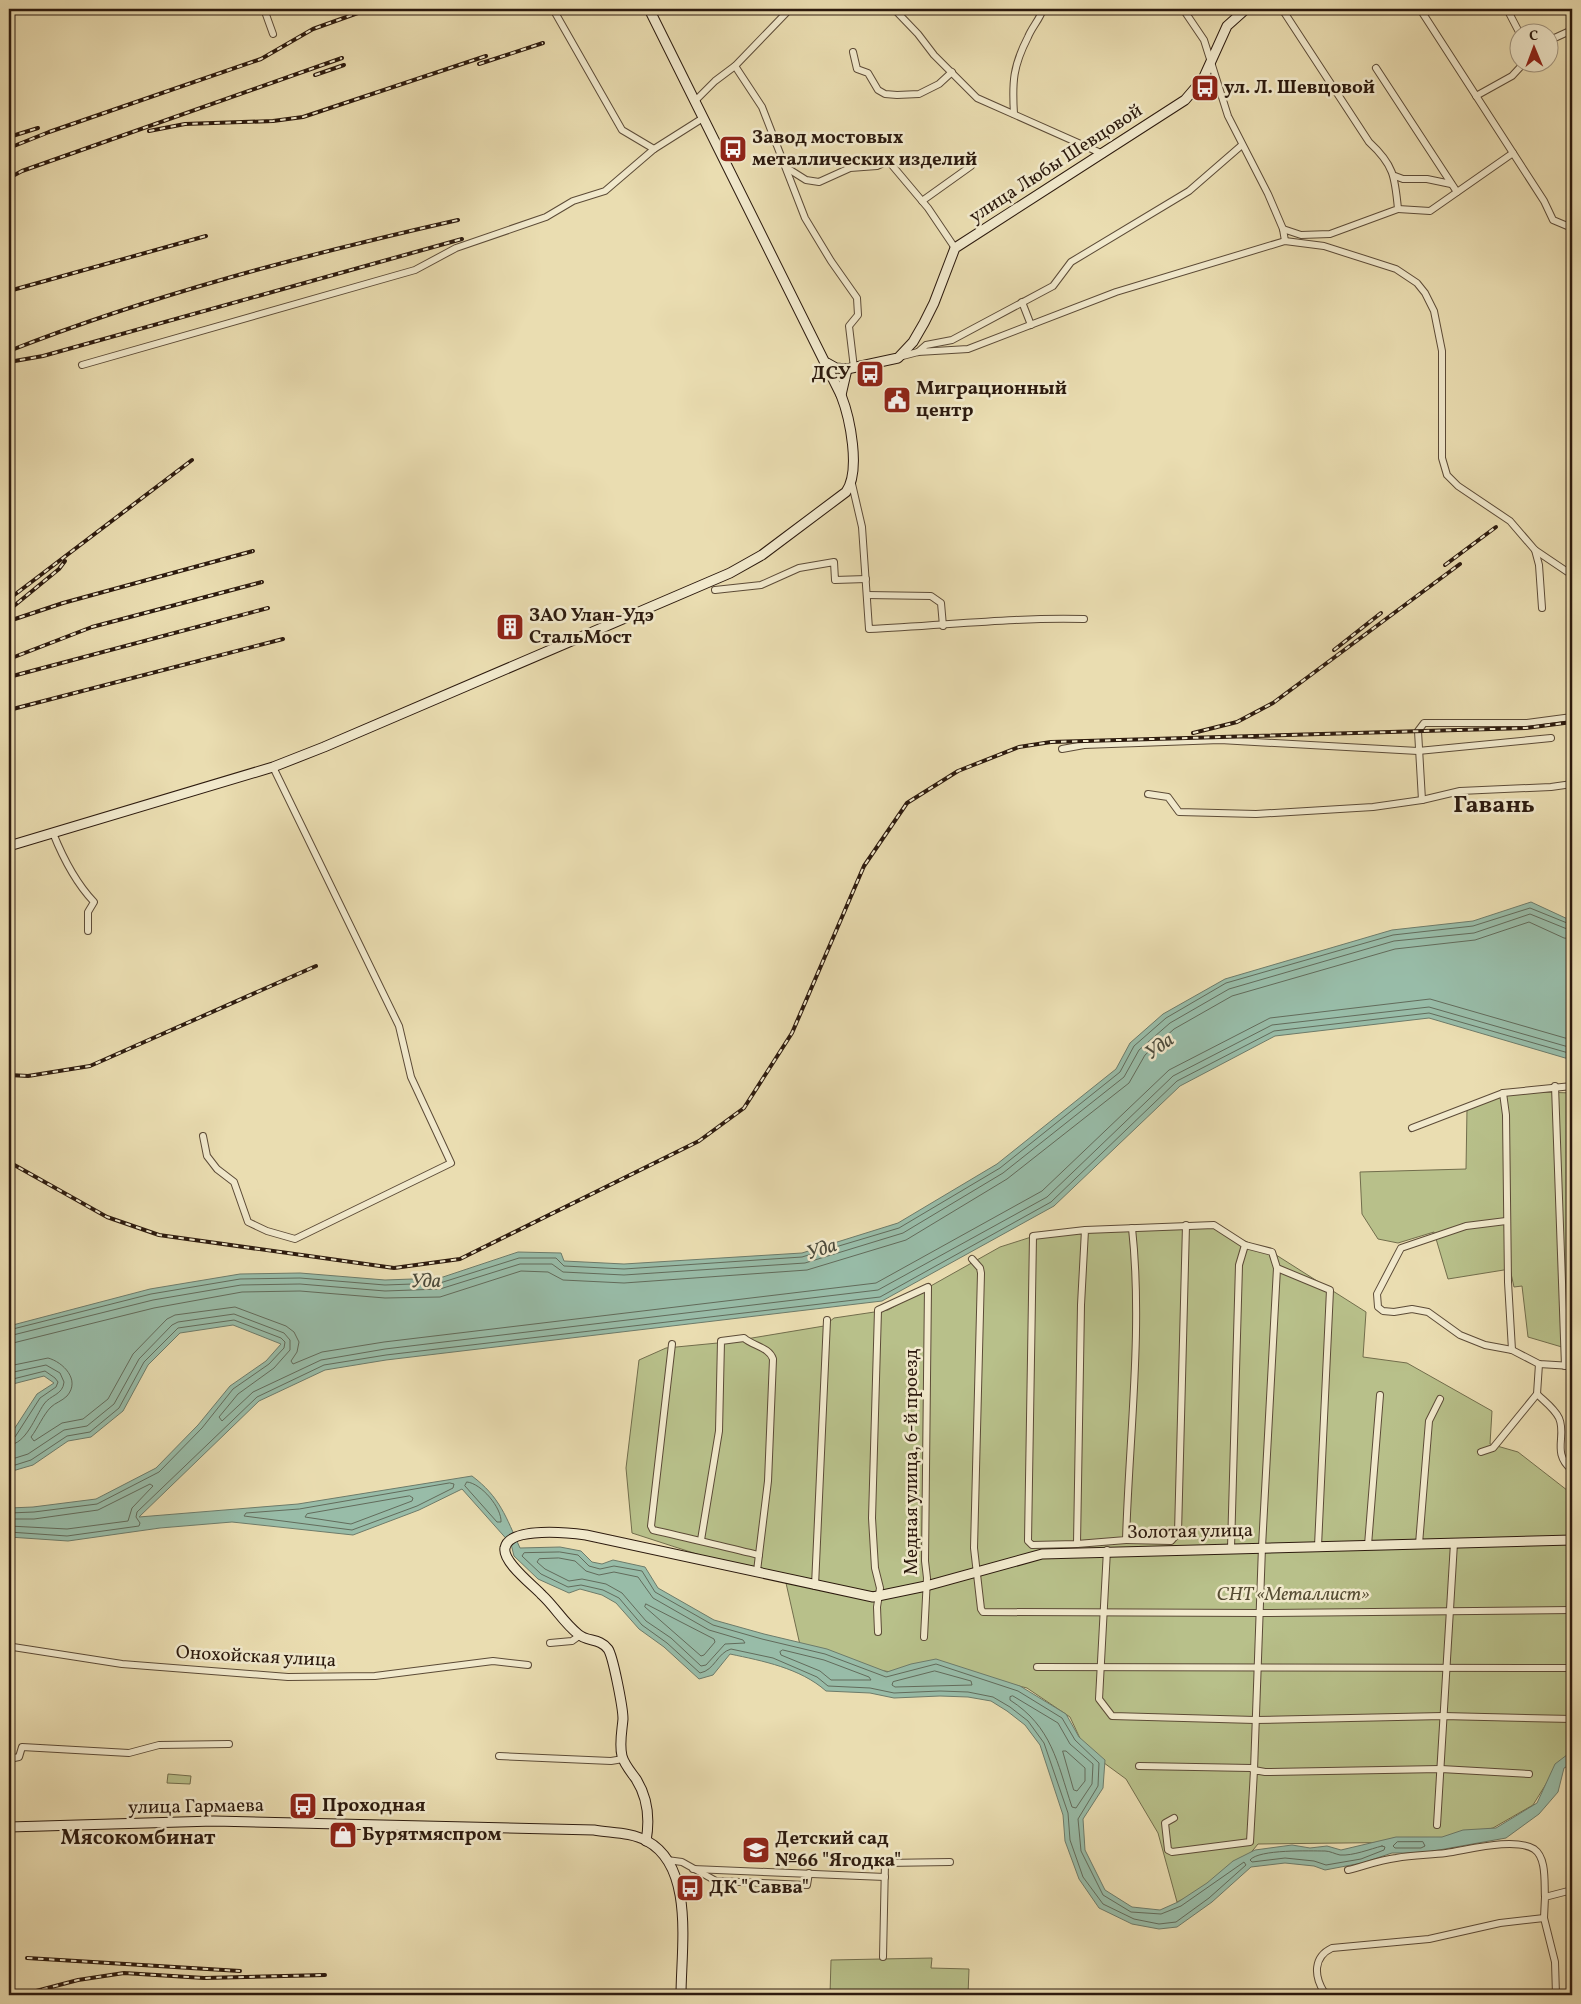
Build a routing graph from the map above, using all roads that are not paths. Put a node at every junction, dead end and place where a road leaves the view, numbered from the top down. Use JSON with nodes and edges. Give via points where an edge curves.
{"nodes":[{"id":1,"x":264,"y":9,"type":"edge"},
{"id":2,"x":553,"y":9,"type":"edge"},
{"id":3,"x":649,"y":9,"type":"edge"},
{"id":4,"x":790,"y":9,"type":"edge"},
{"id":5,"x":894,"y":9,"type":"edge"},
{"id":6,"x":1043,"y":9,"type":"edge"},
{"id":7,"x":1183,"y":9,"type":"edge"},
{"id":8,"x":1246,"y":9,"type":"edge"},
{"id":9,"x":1282,"y":9,"type":"edge"},
{"id":10,"x":1420,"y":9,"type":"edge"},
{"id":11,"x":1506,"y":9,"type":"edge"},
{"id":12,"x":1513,"y":22,"type":"edge"},
{"id":13,"x":1572,"y":30,"type":"edge"},
{"id":14,"x":273,"y":34,"type":"dead end"},
{"id":15,"x":1558,"y":36,"type":"edge"},
{"id":16,"x":853,"y":52,"type":"dead end"},
{"id":17,"x":1211,"y":59,"type":"junction"},
{"id":18,"x":734,"y":66,"type":"junction"},
{"id":19,"x":1376,"y":68,"type":"dead end"},
{"id":20,"x":952,"y":72,"type":"junction"},
{"id":21,"x":1516,"y":72,"type":"edge"},
{"id":22,"x":1476,"y":96,"type":"junction"},
{"id":23,"x":695,"y":101,"type":"junction"},
{"id":24,"x":1014,"y":114,"type":"junction"},
{"id":25,"x":703,"y":118,"type":"junction"},
{"id":26,"x":1242,"y":145,"type":"junction"},
{"id":27,"x":654,"y":149,"type":"junction"},
{"id":28,"x":1513,"y":153,"type":"junction"},
{"id":29,"x":1103,"y":154,"type":"junction"},
{"id":30,"x":971,"y":166,"type":"dead end"},
{"id":31,"x":787,"y":168,"type":"junction"},
{"id":32,"x":1395,"y":176,"type":"junction"},
{"id":33,"x":1451,"y":184,"type":"junction"},
{"id":34,"x":1457,"y":192,"type":"junction"},
{"id":35,"x":922,"y":201,"type":"junction"},
{"id":36,"x":1398,"y":209,"type":"junction"},
{"id":37,"x":1572,"y":228,"type":"edge"},
{"id":38,"x":1284,"y":229,"type":"junction"},
{"id":39,"x":1285,"y":241,"type":"junction"},
{"id":40,"x":955,"y":248,"type":"junction"},
{"id":41,"x":1022,"y":302,"type":"junction"},
{"id":42,"x":1031,"y":325,"type":"junction"},
{"id":43,"x":918,"y":352,"type":"junction"},
{"id":44,"x":898,"y":358,"type":"junction"},
{"id":45,"x":827,"y":363,"type":"junction"},
{"id":46,"x":82,"y":365,"type":"dead end"},
{"id":47,"x":851,"y":368,"type":"junction"},
{"id":48,"x":841,"y":395,"type":"junction"},
{"id":49,"x":852,"y":484,"type":"junction"},
{"id":50,"x":1534,"y":550,"type":"junction"},
{"id":51,"x":1572,"y":575,"type":"edge"},
{"id":52,"x":866,"y":579,"type":"junction"},
{"id":53,"x":714,"y":590,"type":"dead end"},
{"id":54,"x":867,"y":595,"type":"junction"},
{"id":55,"x":1542,"y":608,"type":"dead end"},
{"id":56,"x":1084,"y":619,"type":"dead end"},
{"id":57,"x":943,"y":626,"type":"junction"},
{"id":58,"x":1572,"y":717,"type":"edge"},
{"id":59,"x":1551,"y":738,"type":"dead end"},
{"id":60,"x":1062,"y":749,"type":"dead end"},
{"id":61,"x":1418,"y":752,"type":"junction"},
{"id":62,"x":273,"y":767,"type":"junction"},
{"id":63,"x":1572,"y":784,"type":"edge"},
{"id":64,"x":1148,"y":794,"type":"dead end"},
{"id":65,"x":1422,"y":800,"type":"junction"},
{"id":66,"x":53,"y":833,"type":"junction"},
{"id":67,"x":9,"y":846,"type":"edge"},
{"id":68,"x":88,"y":931,"type":"dead end"},
{"id":69,"x":1555,"y":1086,"type":"junction"},
{"id":70,"x":1572,"y":1086,"type":"edge"},
{"id":71,"x":1503,"y":1093,"type":"junction"},
{"id":72,"x":1412,"y":1128,"type":"dead end"},
{"id":73,"x":203,"y":1136,"type":"dead end"},
{"id":74,"x":1506,"y":1221,"type":"junction"},
{"id":75,"x":1186,"y":1226,"type":"junction"},
{"id":76,"x":1132,"y":1228,"type":"junction"},
{"id":77,"x":1085,"y":1230,"type":"junction"},
{"id":78,"x":1246,"y":1245,"type":"junction"},
{"id":79,"x":972,"y":1259,"type":"dead end"},
{"id":80,"x":1277,"y":1268,"type":"junction"},
{"id":81,"x":827,"y":1320,"type":"dead end"},
{"id":82,"x":672,"y":1344,"type":"dead end"},
{"id":83,"x":1512,"y":1350,"type":"junction"},
{"id":84,"x":1539,"y":1364,"type":"junction"},
{"id":85,"x":1569,"y":1366,"type":"edge"},
{"id":86,"x":1537,"y":1394,"type":"junction"},
{"id":87,"x":1380,"y":1395,"type":"dead end"},
{"id":88,"x":1440,"y":1399,"type":"dead end"},
{"id":89,"x":1481,"y":1452,"type":"dead end"},
{"id":90,"x":1572,"y":1470,"type":"edge"},
{"id":91,"x":701,"y":1540,"type":"junction"},
{"id":92,"x":1124,"y":1540,"type":"junction"},
{"id":93,"x":1572,"y":1540,"type":"edge"},
{"id":94,"x":1454,"y":1543,"type":"junction"},
{"id":95,"x":1077,"y":1544,"type":"junction"},
{"id":96,"x":1418,"y":1544,"type":"junction"},
{"id":97,"x":1368,"y":1545,"type":"junction"},
{"id":98,"x":1318,"y":1546,"type":"junction"},
{"id":99,"x":1262,"y":1547,"type":"junction"},
{"id":100,"x":1231,"y":1548,"type":"junction"},
{"id":101,"x":1107,"y":1550,"type":"junction"},
{"id":102,"x":1122,"y":1550,"type":"junction"},
{"id":103,"x":759,"y":1555,"type":"junction"},
{"id":104,"x":757,"y":1571,"type":"junction"},
{"id":105,"x":978,"y":1572,"type":"junction"},
{"id":106,"x":815,"y":1586,"type":"junction"},
{"id":107,"x":926,"y":1586,"type":"junction"},
{"id":108,"x":878,"y":1596,"type":"junction"},
{"id":109,"x":1572,"y":1610,"type":"edge"},
{"id":110,"x":1103,"y":1612,"type":"junction"},
{"id":111,"x":1450,"y":1612,"type":"junction"},
{"id":112,"x":1260,"y":1613,"type":"junction"},
{"id":113,"x":878,"y":1632,"type":"dead end"},
{"id":114,"x":579,"y":1636,"type":"junction"},
{"id":115,"x":924,"y":1637,"type":"dead end"},
{"id":116,"x":550,"y":1643,"type":"dead end"},
{"id":117,"x":12,"y":1647,"type":"dead end"},
{"id":118,"x":528,"y":1665,"type":"dead end"},
{"id":119,"x":1101,"y":1666,"type":"junction"},
{"id":120,"x":1037,"y":1667,"type":"dead end"},
{"id":121,"x":1257,"y":1668,"type":"junction"},
{"id":122,"x":1572,"y":1668,"type":"edge"},
{"id":123,"x":1447,"y":1669,"type":"junction"},
{"id":124,"x":1443,"y":1716,"type":"junction"},
{"id":125,"x":1572,"y":1718,"type":"edge"},
{"id":126,"x":1255,"y":1720,"type":"junction"},
{"id":127,"x":229,"y":1744,"type":"dead end"},
{"id":128,"x":499,"y":1756,"type":"dead end"},
{"id":129,"x":9,"y":1759,"type":"edge"},
{"id":130,"x":623,"y":1759,"type":"junction"},
{"id":131,"x":1139,"y":1766,"type":"dead end"},
{"id":132,"x":1441,"y":1769,"type":"junction"},
{"id":133,"x":1254,"y":1770,"type":"junction"},
{"id":134,"x":1529,"y":1774,"type":"dead end"},
{"id":135,"x":1174,"y":1818,"type":"dead end"},
{"id":136,"x":1437,"y":1825,"type":"dead end"},
{"id":137,"x":9,"y":1827,"type":"edge"},
{"id":138,"x":646,"y":1841,"type":"junction"},
{"id":139,"x":667,"y":1860,"type":"junction"},
{"id":140,"x":950,"y":1862,"type":"dead end"},
{"id":141,"x":693,"y":1869,"type":"junction"},
{"id":142,"x":1348,"y":1870,"type":"dead end"},
{"id":143,"x":809,"y":1873,"type":"junction"},
{"id":144,"x":885,"y":1877,"type":"junction"},
{"id":145,"x":1572,"y":1890,"type":"edge"},
{"id":146,"x":1545,"y":1896,"type":"junction"},
{"id":147,"x":1544,"y":1918,"type":"junction"},
{"id":148,"x":884,"y":1957,"type":"dead end"},
{"id":149,"x":681,"y":1995,"type":"edge"},
{"id":150,"x":1335,"y":1995,"type":"edge"},
{"id":151,"x":1556,"y":1995,"type":"edge"}],
"edges":[{"from":1,"to":14,"type":"street"},
{"from":2,"to":27,"type":"street","via":[[622,130]]},
{"from":3,"to":23,"type":"street"},
{"from":4,"to":18,"type":"street"},
{"from":5,"to":20,"type":"street"},
{"from":6,"to":24,"type":"street","via":[[1016,64],[1012,83]]},
{"from":7,"to":17,"type":"street","via":[[1204,40]]},
{"from":8,"to":17,"type":"street","name":"улица Любы Шевцовой","via":[[1227,26]]},
{"from":9,"to":32,"type":"street","via":[[1368,142]]},
{"from":10,"to":22,"type":"street"},
{"from":11,"to":12,"type":"street"},
{"from":13,"to":15,"type":"street"},
{"from":16,"to":20,"type":"street","via":[[857,69],[868,73],[878,90],[885,94],[919,94]]},
{"from":17,"to":26,"type":"street","via":[[1228,116]]},
{"from":17,"to":29,"type":"street","name":"улица Любы Шевцовой","via":[[1203,80],[1184,100]]},
{"from":18,"to":23,"type":"street"},
{"from":18,"to":31,"type":"street","via":[[762,108]]},
{"from":19,"to":33,"type":"street"},
{"from":20,"to":24,"type":"street","via":[[977,98]]},
{"from":21,"to":22,"type":"street"},
{"from":22,"to":28,"type":"street"},
{"from":23,"to":25,"type":"street"},
{"from":24,"to":29,"type":"street"},
{"from":25,"to":27,"type":"street"},
{"from":25,"to":45,"type":"street"},
{"from":26,"to":38,"type":"street"},
{"from":26,"to":41,"type":"street","via":[[1189,191],[1071,262],[1053,286]]},
{"from":27,"to":46,"type":"street","via":[[606,191],[573,201],[546,217],[456,248],[414,270]]},
{"from":28,"to":34,"type":"street"},
{"from":28,"to":37,"type":"street","via":[[1553,220]]},
{"from":29,"to":40,"type":"street","name":"улица Любы Шевцовой"},
{"from":30,"to":35,"type":"street"},
{"from":31,"to":35,"type":"street","via":[[806,180],[819,182],[850,168],[886,162]]},
{"from":31,"to":47,"type":"street","via":[[805,218],[857,298],[858,315],[849,326]]},
{"from":32,"to":33,"type":"street","via":[[1427,178]]},
{"from":32,"to":36,"type":"street"},
{"from":33,"to":34,"type":"street"},
{"from":34,"to":36,"type":"street","via":[[1430,211]]},
{"from":35,"to":40,"type":"street"},
{"from":36,"to":38,"type":"street","via":[[1330,234],[1301,235]]},
{"from":38,"to":39,"type":"street"},
{"from":39,"to":42,"type":"street","via":[[1116,292]]},
{"from":39,"to":50,"type":"street","via":[[1324,246],[1355,255],[1396,269],[1417,283],[1434,311],[1442,351],[1442,458],[1447,474],[1458,486],[1510,521]]},
{"from":40,"to":44,"type":"street","via":[[924,323]]},
{"from":41,"to":42,"type":"street"},
{"from":41,"to":43,"type":"street","via":[[952,340],[926,345]]},
{"from":42,"to":43,"type":"street","via":[[968,349]]},
{"from":43,"to":44,"type":"street"},
{"from":44,"to":47,"type":"street"},
{"from":45,"to":47,"type":"street","via":[[836,368]]},
{"from":45,"to":48,"type":"street"},
{"from":47,"to":48,"type":"street"},
{"from":48,"to":49,"type":"street","via":[[849,422]]},
{"from":49,"to":52,"type":"street","via":[[862,527]]},
{"from":49,"to":62,"type":"street","via":[[846,492],[762,555],[730,572]]},
{"from":50,"to":51,"type":"street"},
{"from":50,"to":55,"type":"street","via":[[1539,565]]},
{"from":52,"to":53,"type":"street","via":[[835,580],[834,562],[799,568],[761,585]]},
{"from":52,"to":54,"type":"street"},
{"from":54,"to":57,"type":"street","via":[[931,596],[940,603]]},
{"from":54,"to":57,"type":"street","via":[[869,629]]},
{"from":56,"to":57,"type":"street","via":[[1052,618]]},
{"from":58,"to":61,"type":"street","via":[[1527,723],[1424,723],[1418,731]]},
{"from":59,"to":61,"type":"street"},
{"from":60,"to":61,"type":"street","via":[[1084,745],[1220,740]]},
{"from":61,"to":65,"type":"street"},
{"from":62,"to":66,"type":"street"},
{"from":62,"to":73,"type":"street","via":[[399,1026],[411,1077],[451,1163],[295,1239],[248,1222],[234,1182],[207,1156]]},
{"from":63,"to":65,"type":"street","via":[[1460,791]]},
{"from":64,"to":65,"type":"street","via":[[1168,797],[1179,812],[1207,813],[1256,814],[1373,807]]},
{"from":66,"to":67,"type":"street"},
{"from":66,"to":68,"type":"street","via":[[64,860],[94,902],[88,912]]},
{"from":69,"to":70,"type":"street"},
{"from":69,"to":71,"type":"street"},
{"from":69,"to":85,"type":"street"},
{"from":71,"to":72,"type":"street"},
{"from":71,"to":74,"type":"street"},
{"from":74,"to":83,"type":"street"},
{"from":74,"to":83,"type":"street","via":[[1466,1226],[1401,1248],[1376,1294],[1378,1308],[1383,1311],[1412,1309],[1428,1312],[1460,1335],[1485,1345]]},
{"from":75,"to":76,"type":"street"},
{"from":75,"to":78,"type":"street","via":[[1214,1224]]},
{"from":75,"to":92,"type":"street","via":[[1178,1533],[1171,1541]]},
{"from":76,"to":77,"type":"street"},
{"from":76,"to":92,"type":"street","via":[[1135,1254],[1133,1408]]},
{"from":77,"to":95,"type":"street"},
{"from":77,"to":95,"type":"street","via":[[1033,1236],[1026,1538],[1032,1545]]},
{"from":78,"to":80,"type":"street","via":[[1272,1252]]},
{"from":78,"to":100,"type":"street","via":[[1240,1266]]},
{"from":79,"to":105,"type":"street","via":[[981,1272],[974,1548]]},
{"from":80,"to":98,"type":"street","via":[[1330,1290]]},
{"from":80,"to":99,"type":"street"},
{"from":81,"to":106,"type":"street"},
{"from":82,"to":91,"type":"street","via":[[651,1526],[653,1530]]},
{"from":83,"to":84,"type":"street"},
{"from":84,"to":85,"type":"street"},
{"from":84,"to":86,"type":"street"},
{"from":86,"to":89,"type":"street","via":[[1493,1448]]},
{"from":86,"to":90,"type":"street","via":[[1560,1420],[1561,1455]]},
{"from":87,"to":97,"type":"street"},
{"from":88,"to":96,"type":"street","via":[[1429,1421]]},
{"from":91,"to":103,"type":"street","via":[[727,1550]]},
{"from":91,"to":103,"type":"street","via":[[719,1431],[722,1341],[744,1338],[768,1351],[773,1359],[768,1481]]},
{"from":92,"to":95,"type":"street"},
{"from":92,"to":102,"type":"street"},
{"from":93,"to":94,"type":"street","name":"Золотая улица"},
{"from":94,"to":96,"type":"street","name":"Золотая улица"},
{"from":94,"to":111,"type":"street"},
{"from":96,"to":97,"type":"street","name":"Золотая улица"},
{"from":97,"to":98,"type":"street","name":"Золотая улица"},
{"from":98,"to":99,"type":"street","name":"Золотая улица"},
{"from":99,"to":100,"type":"street","name":"Золотая улица"},
{"from":99,"to":112,"type":"street"},
{"from":100,"to":102,"type":"street","name":"Золотая улица"},
{"from":101,"to":102,"type":"street","name":"Золотая улица"},
{"from":101,"to":105,"type":"street","name":"Золотая улица","via":[[1042,1554]]},
{"from":101,"to":110,"type":"street"},
{"from":103,"to":104,"type":"street"},
{"from":104,"to":106,"type":"street","name":"Золотая улица"},
{"from":104,"to":114,"type":"street","name":"Золотая улица","via":[[586,1535],[556,1532],[521,1536],[508,1542],[505,1554],[519,1573]]},
{"from":105,"to":107,"type":"street","name":"Золотая улица"},
{"from":105,"to":110,"type":"street","via":[[981,1609],[984,1612]]},
{"from":106,"to":108,"type":"street","name":"Золотая улица","via":[[867,1597]]},
{"from":107,"to":108,"type":"street","name":"Золотая улица"},
{"from":107,"to":108,"type":"street","name":"Медная улица, 6-й проезд","via":[[928,1287],[878,1310],[872,1518],[875,1568],[880,1588]]},
{"from":107,"to":115,"type":"street","name":"Медная улица, 6-й проезд"},
{"from":108,"to":113,"type":"street"},
{"from":109,"to":111,"type":"street"},
{"from":110,"to":112,"type":"street"},
{"from":110,"to":119,"type":"street"},
{"from":111,"to":112,"type":"street"},
{"from":111,"to":123,"type":"street"},
{"from":112,"to":121,"type":"street"},
{"from":114,"to":116,"type":"street","via":[[572,1641]]},
{"from":114,"to":130,"type":"street","via":[[602,1642],[612,1655],[623,1716],[620,1748]]},
{"from":117,"to":118,"type":"street","name":"Онохойская улица","via":[[122,1664],[288,1677],[375,1676],[494,1661]]},
{"from":119,"to":120,"type":"street"},
{"from":119,"to":121,"type":"street"},
{"from":119,"to":126,"type":"street","via":[[1099,1699],[1112,1716]]},
{"from":121,"to":123,"type":"street"},
{"from":121,"to":126,"type":"street"},
{"from":122,"to":123,"type":"street"},
{"from":123,"to":124,"type":"street"},
{"from":124,"to":125,"type":"street"},
{"from":124,"to":126,"type":"street"},
{"from":124,"to":132,"type":"street"},
{"from":126,"to":133,"type":"street"},
{"from":127,"to":129,"type":"street","via":[[159,1745],[128,1753],[22,1747],[19,1757]]},
{"from":128,"to":130,"type":"street"},
{"from":130,"to":138,"type":"street","via":[[648,1807]]},
{"from":131,"to":133,"type":"street"},
{"from":132,"to":133,"type":"street"},
{"from":132,"to":134,"type":"street"},
{"from":132,"to":136,"type":"street"},
{"from":133,"to":135,"type":"street","via":[[1250,1842],[1172,1852],[1167,1846],[1165,1823]]},
{"from":137,"to":138,"type":"street","name":"улица Гармаева","via":[[214,1821],[366,1823],[594,1830],[631,1835]]},
{"from":138,"to":139,"type":"street","name":"улица Гармаева"},
{"from":139,"to":141,"type":"street","name":"улица Гармаева","via":[[682,1862]]},
{"from":139,"to":149,"type":"street","via":[[677,1881],[682,1910]]},
{"from":140,"to":144,"type":"street","via":[[885,1863]]},
{"from":141,"to":143,"type":"street"},
{"from":141,"to":143,"type":"street","name":"улица Гармаева","via":[[716,1881],[808,1885]]},
{"from":142,"to":146,"type":"street","via":[[1397,1858],[1517,1845],[1533,1849],[1540,1855]]},
{"from":143,"to":144,"type":"street"},
{"from":144,"to":148,"type":"street"},
{"from":145,"to":146,"type":"street"},
{"from":146,"to":147,"type":"street"},
{"from":147,"to":150,"type":"street","via":[[1500,1923],[1429,1939],[1332,1948],[1323,1952],[1316,1969],[1324,1992]]},
{"from":147,"to":151,"type":"street","via":[[1555,1962]]}]}
